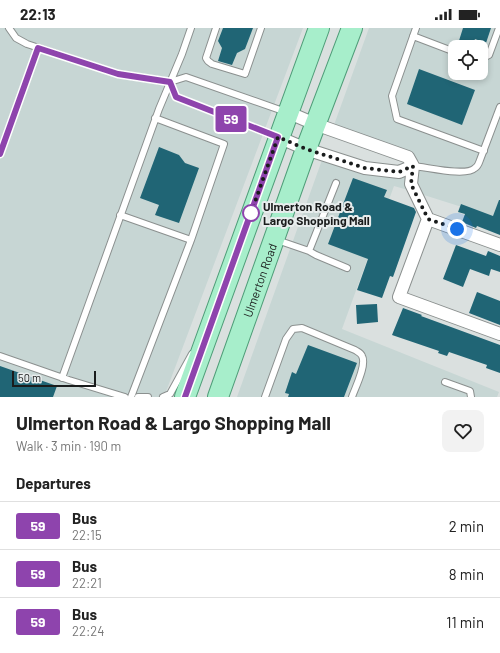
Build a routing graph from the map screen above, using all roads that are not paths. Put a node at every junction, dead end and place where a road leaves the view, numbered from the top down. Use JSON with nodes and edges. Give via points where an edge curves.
{"nodes":[{"id":1,"x":9,"y":28,"type":"edge"},
{"id":2,"x":191,"y":28,"type":"edge"},
{"id":3,"x":216,"y":28,"type":"edge"},
{"id":4,"x":262,"y":28,"type":"edge"},
{"id":5,"x":318,"y":28,"type":"edge"},
{"id":6,"x":352,"y":28,"type":"edge"},
{"id":7,"x":416,"y":28,"type":"edge"},
{"id":8,"x":499,"y":28,"type":"edge"},
{"id":9,"x":414,"y":36,"type":"junction"},
{"id":10,"x":38,"y":48,"type":"junction"},
{"id":11,"x":448,"y":49,"type":"edge"},
{"id":12,"x":488,"y":56,"type":"edge"},
{"id":13,"x":170,"y":82,"type":"junction"},
{"id":14,"x":500,"y":107,"type":"edge"},
{"id":15,"x":287,"y":112,"type":"junction"},
{"id":16,"x":155,"y":118,"type":"junction"},
{"id":17,"x":315,"y":124,"type":"junction"},
{"id":18,"x":278,"y":137,"type":"junction"},
{"id":19,"x":306,"y":149,"type":"junction"},
{"id":20,"x":484,"y":150,"type":"junction"},
{"id":21,"x":0,"y":154,"type":"edge"},
{"id":22,"x":413,"y":166,"type":"junction"},
{"id":23,"x":336,"y":183,"type":"dead end"},
{"id":24,"x":120,"y":215,"type":"junction"},
{"id":25,"x":428,"y":219,"type":"junction"},
{"id":26,"x":274,"y":239,"type":"junction"},
{"id":27,"x":191,"y":240,"type":"junction"},
{"id":28,"x":500,"y":245,"type":"edge"},
{"id":29,"x":309,"y":250,"type":"junction"},
{"id":30,"x":348,"y":268,"type":"dead end"},
{"id":31,"x":208,"y":334,"type":"junction"},
{"id":32,"x":500,"y":334,"type":"edge"},
{"id":33,"x":0,"y":356,"type":"edge"},
{"id":34,"x":62,"y":378,"type":"junction"},
{"id":35,"x":445,"y":382,"type":"dead end"},
{"id":36,"x":125,"y":397,"type":"edge"},
{"id":37,"x":131,"y":397,"type":"edge"},
{"id":38,"x":138,"y":397,"type":"edge"},
{"id":39,"x":148,"y":397,"type":"edge"},
{"id":40,"x":163,"y":397,"type":"edge"},
{"id":41,"x":186,"y":397,"type":"edge"},
{"id":42,"x":218,"y":397,"type":"edge"},
{"id":43,"x":265,"y":397,"type":"edge"},
{"id":44,"x":352,"y":397,"type":"edge"},
{"id":45,"x":471,"y":397,"type":"edge"}],
"edges":[{"from":1,"to":10,"type":"lane","via":[[16,38]]},
{"from":2,"to":13,"type":"lane"},
{"from":3,"to":4,"type":"lane","via":[[206,58],[212,64],[245,74]]},
{"from":5,"to":15,"type":"main road"},
{"from":6,"to":17,"type":"main road","name":"Ulmerton Road"},
{"from":7,"to":9,"type":"lane"},
{"from":8,"to":12,"type":"lane"},
{"from":9,"to":11,"type":"lane"},
{"from":9,"to":20,"type":"lane","via":[[392,96],[397,119]]},
{"from":10,"to":13,"type":"lane","via":[[118,74]]},
{"from":10,"to":21,"type":"lane"},
{"from":13,"to":15,"type":"lane","via":[[186,77]]},
{"from":13,"to":16,"type":"lane"},
{"from":13,"to":18,"type":"lane","via":[[176,97]]},
{"from":14,"to":20,"type":"lane"},
{"from":15,"to":17,"type":"street"},
{"from":15,"to":18,"type":"main road"},
{"from":16,"to":24,"type":"lane"},
{"from":16,"to":27,"type":"lane","via":[[224,144]]},
{"from":17,"to":19,"type":"main road","name":"Ulmerton Road"},
{"from":17,"to":22,"type":"street","via":[[408,157]]},
{"from":18,"to":19,"type":"street"},
{"from":18,"to":31,"type":"main road"},
{"from":19,"to":22,"type":"street","via":[[365,168],[399,172]]},
{"from":19,"to":26,"type":"main road","name":"Ulmerton Road"},
{"from":20,"to":22,"type":"lane","via":[[476,168],[468,172],[456,173]]},
{"from":22,"to":25,"type":"street","via":[[411,184]]},
{"from":23,"to":29,"type":"lane"},
{"from":24,"to":27,"type":"lane"},
{"from":24,"to":34,"type":"lane"},
{"from":25,"to":28,"type":"street"},
{"from":25,"to":32,"type":"street","via":[[399,297]]},
{"from":26,"to":29,"type":"lane"},
{"from":26,"to":42,"type":"main road","name":"Ulmerton Road"},
{"from":27,"to":37,"type":"lane"},
{"from":29,"to":30,"type":"lane"},
{"from":31,"to":40,"type":"lane","via":[[189,357],[170,394]]},
{"from":31,"to":41,"type":"main road"},
{"from":33,"to":34,"type":"lane"},
{"from":34,"to":36,"type":"lane"},
{"from":35,"to":45,"type":"lane","via":[[470,392]]},
{"from":38,"to":39,"type":"lane"},
{"from":43,"to":44,"type":"lane","via":[[286,339],[293,329],[302,328],[362,354],[362,371]]}]}
